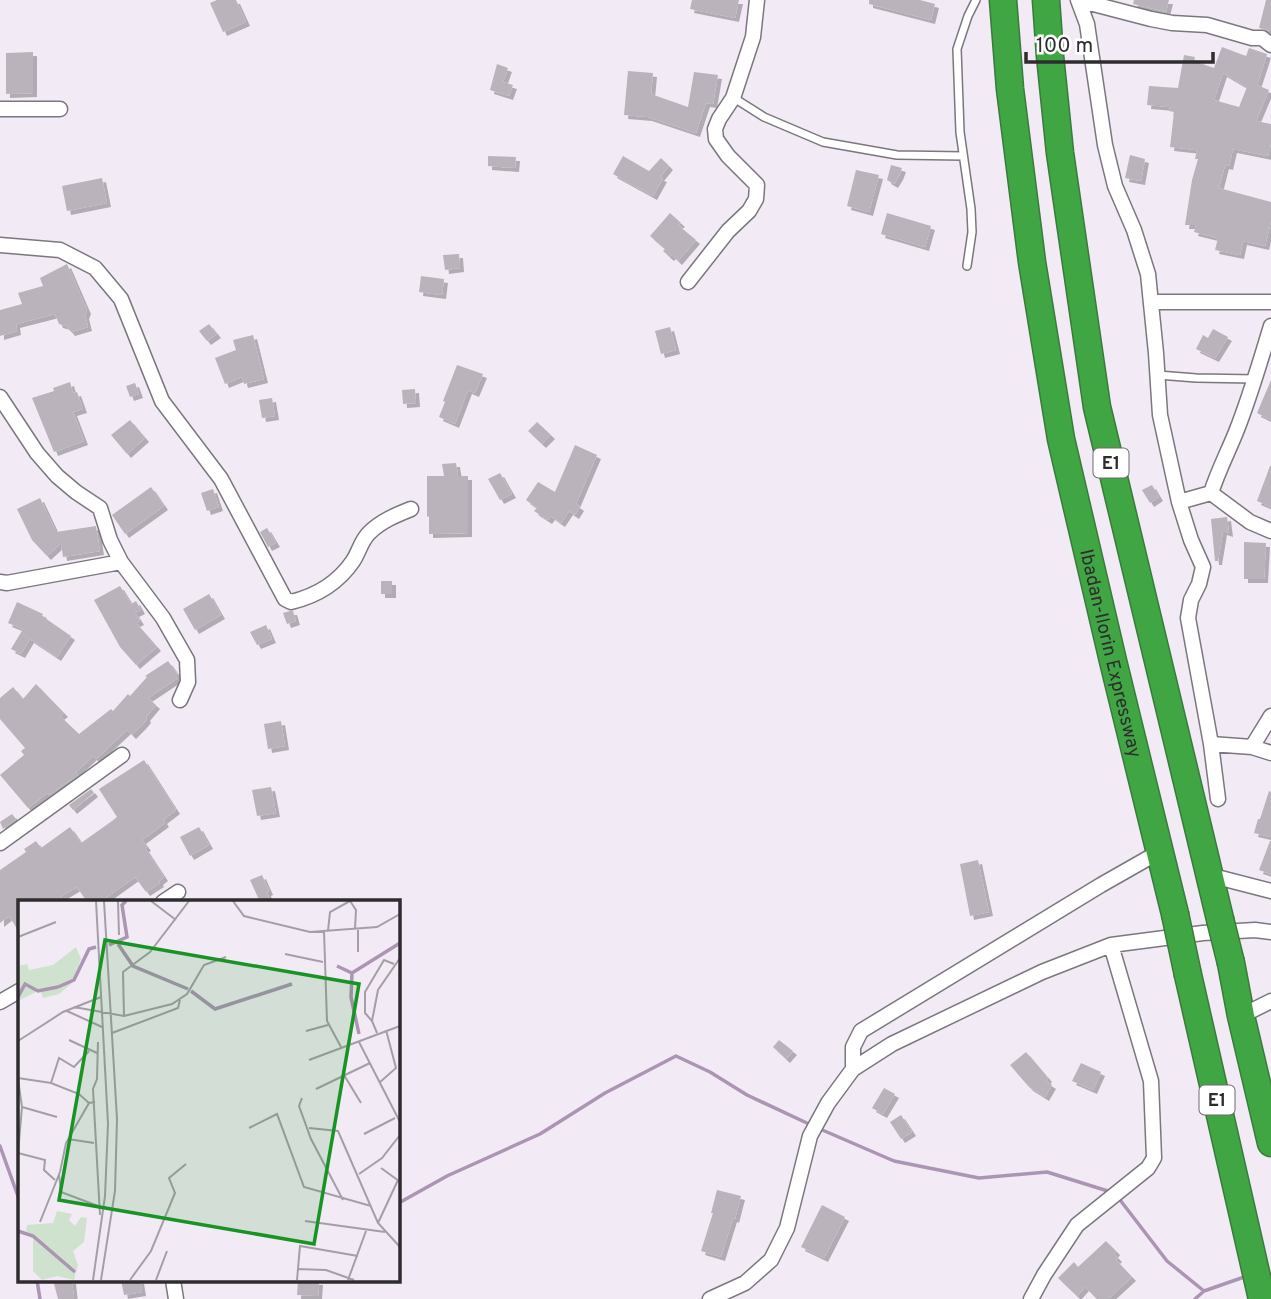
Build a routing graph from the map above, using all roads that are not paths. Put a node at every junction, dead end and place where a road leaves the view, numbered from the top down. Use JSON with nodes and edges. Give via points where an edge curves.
{"nodes":[{"id":1,"x":757,"y":0,"type":"edge"},
{"id":2,"x":976,"y":0,"type":"edge"},
{"id":3,"x":1003,"y":0,"type":"edge"},
{"id":4,"x":1046,"y":0,"type":"edge"},
{"id":5,"x":1271,"y":45,"type":"edge"},
{"id":6,"x":733,"y":98,"type":"junction"},
{"id":7,"x":0,"y":109,"type":"edge"},
{"id":8,"x":60,"y":109,"type":"dead end"},
{"id":9,"x":963,"y":156,"type":"junction"},
{"id":10,"x":0,"y":245,"type":"edge"},
{"id":11,"x":967,"y":266,"type":"dead end"},
{"id":12,"x":688,"y":282,"type":"dead end"},
{"id":13,"x":1151,"y":302,"type":"junction"},
{"id":14,"x":1271,"y":302,"type":"edge"},
{"id":15,"x":1271,"y":326,"type":"edge"},
{"id":16,"x":1157,"y":375,"type":"junction"},
{"id":17,"x":1255,"y":379,"type":"junction"},
{"id":18,"x":0,"y":397,"type":"edge"},
{"id":19,"x":1210,"y":493,"type":"junction"},
{"id":20,"x":1179,"y":502,"type":"junction"},
{"id":21,"x":411,"y":509,"type":"dead end"},
{"id":22,"x":1271,"y":531,"type":"edge"},
{"id":23,"x":121,"y":562,"type":"junction"},
{"id":24,"x":0,"y":582,"type":"edge"},
{"id":25,"x":180,"y":700,"type":"dead end"},
{"id":26,"x":1271,"y":716,"type":"edge"},
{"id":27,"x":1211,"y":744,"type":"junction"},
{"id":28,"x":1252,"y":747,"type":"junction"},
{"id":29,"x":1271,"y":753,"type":"edge"},
{"id":30,"x":122,"y":755,"type":"dead end"},
{"id":31,"x":1217,"y":799,"type":"dead end"},
{"id":32,"x":0,"y":843,"type":"edge"},
{"id":33,"x":1159,"y":852,"type":"junction"},
{"id":34,"x":1209,"y":875,"type":"junction"},
{"id":35,"x":1271,"y":891,"type":"edge"},
{"id":36,"x":178,"y":892,"type":"dead end"},
{"id":37,"x":166,"y":900,"type":"edge"},
{"id":38,"x":1271,"y":932,"type":"edge"},
{"id":39,"x":1111,"y":945,"type":"junction"},
{"id":40,"x":18,"y":992,"type":"edge"},
{"id":41,"x":1271,"y":1001,"type":"edge"},
{"id":42,"x":0,"y":1002,"type":"edge"},
{"id":43,"x":1241,"y":1016,"type":"junction"},
{"id":44,"x":853,"y":1069,"type":"junction"},
{"id":45,"x":1271,"y":1143,"type":"edge"},
{"id":46,"x":710,"y":1299,"type":"edge"},
{"id":47,"x":1031,"y":1299,"type":"edge"},
{"id":48,"x":1262,"y":1299,"type":"edge"}],
"edges":[{"from":1,"to":6,"type":"street","via":[[753,37]]},
{"from":2,"to":9,"type":"lane","via":[[957,49]]},
{"from":3,"to":33,"type":"highway","name":"Ibadan-Ilorin Expressway","number":"E1","via":[[1027,222],[1061,439]]},
{"from":4,"to":34,"type":"highway","number":"E1","via":[[1060,153],[1097,407]]},
{"from":5,"to":13,"type":"street","via":[[1262,38],[1207,24],[1172,23],[1078,0],[1087,24],[1105,145],[1148,274]]},
{"from":6,"to":9,"type":"lane","via":[[822,142],[897,155]]},
{"from":6,"to":12,"type":"street","via":[[719,119],[716,139],[757,185],[756,199]]},
{"from":7,"to":8,"type":"street"},
{"from":9,"to":11,"type":"lane","via":[[972,232]]},
{"from":10,"to":21,"type":"street","via":[[60,250],[95,268],[121,299],[162,401],[221,479],[285,599],[303,599],[334,583],[368,533]]},
{"from":13,"to":14,"type":"street"},
{"from":13,"to":16,"type":"street"},
{"from":15,"to":17,"type":"street"},
{"from":16,"to":17,"type":"lane"},
{"from":16,"to":20,"type":"street","via":[[1160,415]]},
{"from":17,"to":19,"type":"street"},
{"from":18,"to":23,"type":"street","via":[[57,476],[100,508]]},
{"from":19,"to":20,"type":"street"},
{"from":19,"to":22,"type":"street"},
{"from":20,"to":27,"type":"street","via":[[1203,567],[1188,618]]},
{"from":23,"to":24,"type":"street"},
{"from":23,"to":25,"type":"street","via":[[163,618],[187,660],[188,682]]},
{"from":26,"to":28,"type":"street"},
{"from":27,"to":28,"type":"street"},
{"from":27,"to":31,"type":"street"},
{"from":28,"to":29,"type":"street"},
{"from":30,"to":32,"type":"street"},
{"from":33,"to":44,"type":"street","via":[[862,1031],[853,1047]]},
{"from":33,"to":48,"type":"highway","name":"Ibadan-Ilorin Expressway","number":"E1","bridge":true},
{"from":34,"to":35,"type":"street"},
{"from":34,"to":43,"type":"highway","number":"E1","bridge":true},
{"from":36,"to":37,"type":"street"},
{"from":38,"to":39,"type":"street","via":[[1203,933]]},
{"from":39,"to":44,"type":"street","via":[[1042,972],[892,1044]]},
{"from":39,"to":47,"type":"street","via":[[1151,1081],[1154,1157],[1148,1168],[1077,1225]]},
{"from":40,"to":42,"type":"street"},
{"from":41,"to":43,"type":"street"},
{"from":43,"to":45,"type":"highway","number":"E1"},
{"from":44,"to":46,"type":"street","via":[[810,1136],[787,1228],[771,1260],[745,1283]]}]}
